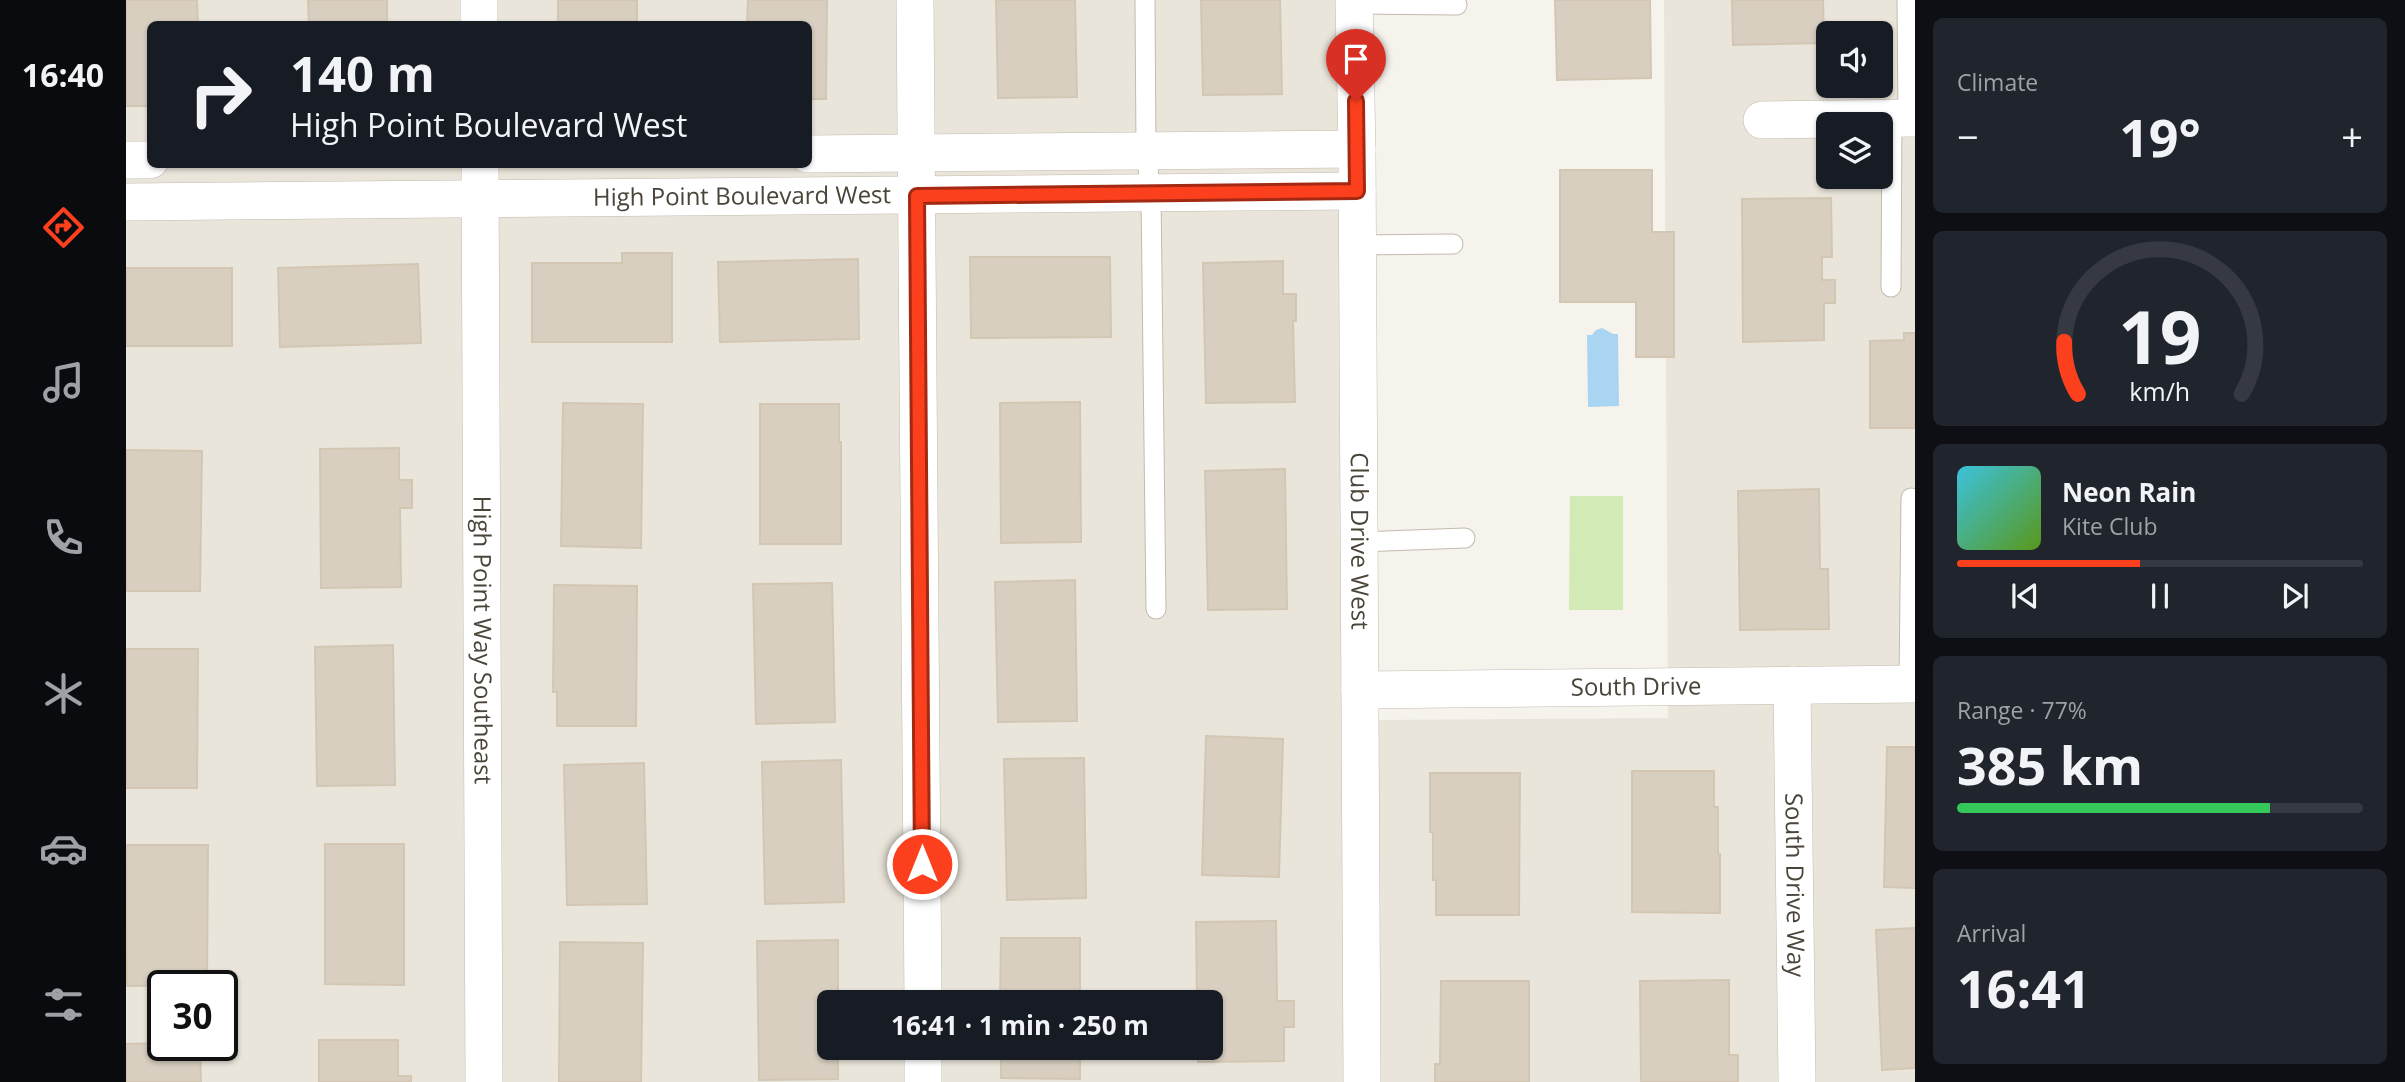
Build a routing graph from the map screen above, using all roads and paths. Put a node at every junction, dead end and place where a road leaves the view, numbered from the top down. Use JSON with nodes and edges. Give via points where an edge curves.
{"nodes":[{"id":1,"x":479,"y":0,"type":"edge"},
{"id":2,"x":915,"y":0,"type":"edge"},
{"id":3,"x":1145,"y":0,"type":"edge"},
{"id":4,"x":1907,"y":0,"type":"edge"},
{"id":5,"x":1354,"y":2,"type":"edge"},
{"id":6,"x":1457,"y":5,"type":"dead end"},
{"id":7,"x":479,"y":21,"type":"edge"},
{"id":8,"x":1905,"y":118,"type":"edge"},
{"id":9,"x":1762,"y":120,"type":"dead end"},
{"id":10,"x":1357,"y":149,"type":"junction"},
{"id":11,"x":1146,"y":151,"type":"junction"},
{"id":12,"x":916,"y":153,"type":"junction"},
{"id":13,"x":812,"y":154,"type":"edge"},
{"id":14,"x":126,"y":160,"type":"edge"},
{"id":15,"x":147,"y":160,"type":"edge"},
{"id":16,"x":480,"y":182,"type":"edge"},
{"id":17,"x":1357,"y":191,"type":"junction"},
{"id":18,"x":1151,"y":194,"type":"junction"},
{"id":19,"x":917,"y":196,"type":"junction"},
{"id":20,"x":126,"y":202,"type":"edge"},
{"id":21,"x":1453,"y":244,"type":"dead end"},
{"id":22,"x":1357,"y":245,"type":"junction"},
{"id":23,"x":1891,"y":287,"type":"dead end"},
{"id":24,"x":1911,"y":498,"type":"dead end"},
{"id":25,"x":1465,"y":538,"type":"dead end"},
{"id":26,"x":1359,"y":542,"type":"junction"},
{"id":27,"x":1156,"y":609,"type":"dead end"},
{"id":28,"x":1912,"y":684,"type":"edge"},
{"id":29,"x":1792,"y":685,"type":"junction"},
{"id":30,"x":1360,"y":690,"type":"junction"},
{"id":31,"x":923,"y":990,"type":"edge"},
{"id":32,"x":923,"y":1060,"type":"edge"},
{"id":33,"x":484,"y":1082,"type":"edge"},
{"id":34,"x":923,"y":1082,"type":"edge"},
{"id":35,"x":1362,"y":1082,"type":"edge"},
{"id":36,"x":1797,"y":1082,"type":"edge"}],
"edges":[{"from":1,"to":7,"type":"street"},
{"from":2,"to":12,"type":"street"},
{"from":3,"to":11,"type":"lane"},
{"from":4,"to":8,"type":"lane"},
{"from":5,"to":6,"type":"lane"},
{"from":5,"to":10,"type":"street","name":"Club Drive West"},
{"from":8,"to":9,"type":"street"},
{"from":8,"to":23,"type":"lane"},
{"from":10,"to":11,"type":"street","name":"High Point Boulevard West"},
{"from":10,"to":17,"type":"street","name":"Club Drive West"},
{"from":11,"to":12,"type":"street","name":"High Point Boulevard West"},
{"from":11,"to":18,"type":"lane"},
{"from":12,"to":13,"type":"street","name":"High Point Boulevard West"},
{"from":12,"to":19,"type":"street"},
{"from":14,"to":15,"type":"street"},
{"from":16,"to":19,"type":"street","name":"High Point Boulevard West"},
{"from":16,"to":20,"type":"street","name":"High Point Boulevard West"},
{"from":16,"to":33,"type":"street","name":"High Point Way Southeast"},
{"from":17,"to":18,"type":"street","name":"High Point Boulevard West"},
{"from":17,"to":22,"type":"street","name":"Club Drive West"},
{"from":18,"to":19,"type":"street","name":"High Point Boulevard West"},
{"from":18,"to":27,"type":"lane"},
{"from":19,"to":31,"type":"street"},
{"from":21,"to":22,"type":"lane"},
{"from":22,"to":26,"type":"street","name":"Club Drive West"},
{"from":24,"to":28,"type":"lane"},
{"from":25,"to":26,"type":"lane"},
{"from":26,"to":30,"type":"street","name":"Club Drive West"},
{"from":28,"to":29,"type":"street","name":"South Drive"},
{"from":29,"to":30,"type":"street","name":"South Drive"},
{"from":29,"to":36,"type":"street","name":"South Drive Way"},
{"from":30,"to":35,"type":"street","name":"Club Drive West"},
{"from":32,"to":34,"type":"street"}]}
